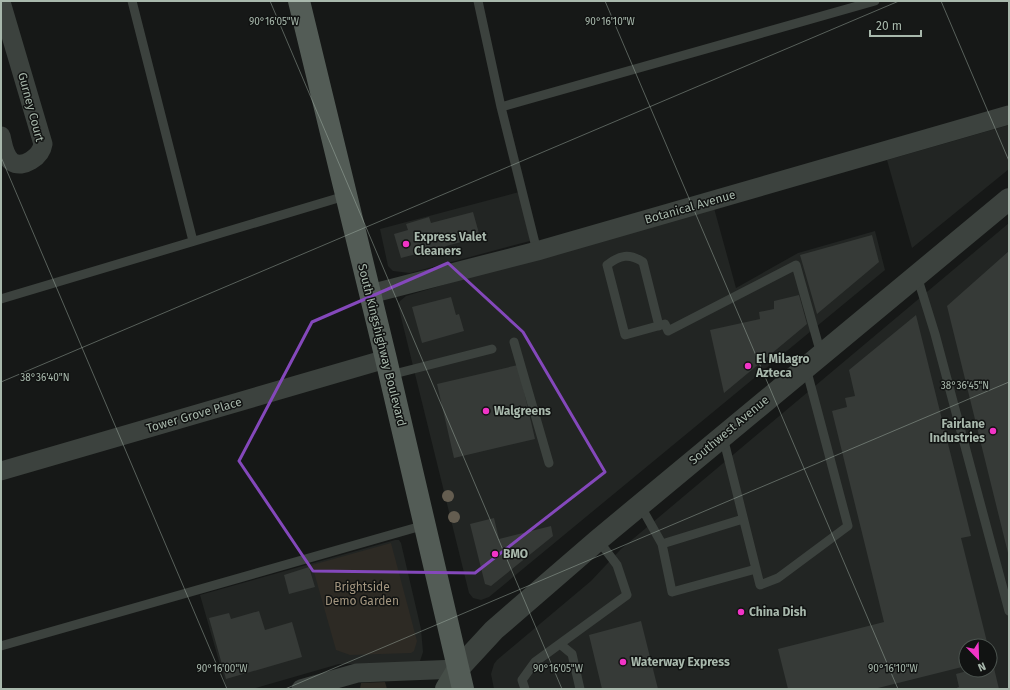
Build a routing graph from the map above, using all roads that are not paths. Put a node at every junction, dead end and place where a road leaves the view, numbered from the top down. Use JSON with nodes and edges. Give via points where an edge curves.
{"nodes":[{"id":1,"x":132,"y":1,"type":"edge"},
{"id":2,"x":478,"y":1,"type":"edge"},
{"id":3,"x":875,"y":1,"type":"edge"},
{"id":4,"x":1,"y":2,"type":"edge"},
{"id":5,"x":302,"y":2,"type":"edge"},
{"id":6,"x":501,"y":107,"type":"junction"},
{"id":7,"x":1009,"y":115,"type":"edge"},
{"id":8,"x":1,"y":136,"type":"edge"},
{"id":9,"x":345,"y":196,"type":"junction"},
{"id":10,"x":1009,"y":199,"type":"edge"},
{"id":11,"x":193,"y":242,"type":"junction"},
{"id":12,"x":537,"y":251,"type":"junction"},
{"id":13,"x":917,"y":276,"type":"junction"},
{"id":14,"x":370,"y":294,"type":"junction"},
{"id":15,"x":1,"y":299,"type":"edge"},
{"id":16,"x":659,"y":326,"type":"junction"},
{"id":17,"x":514,"y":342,"type":"dead end"},
{"id":18,"x":492,"y":349,"type":"dead end"},
{"id":19,"x":813,"y":361,"type":"junction"},
{"id":20,"x":388,"y":367,"type":"junction"},
{"id":21,"x":723,"y":435,"type":"junction"},
{"id":22,"x":549,"y":463,"type":"dead end"},
{"id":23,"x":1,"y":471,"type":"edge"},
{"id":24,"x":640,"y":505,"type":"junction"},
{"id":25,"x":743,"y":519,"type":"junction"},
{"id":26,"x":425,"y":525,"type":"junction"},
{"id":27,"x":598,"y":540,"type":"junction"},
{"id":28,"x":662,"y":544,"type":"junction"},
{"id":29,"x":756,"y":569,"type":"junction"},
{"id":30,"x":1009,"y":611,"type":"edge"},
{"id":31,"x":560,"y":644,"type":"junction"},
{"id":32,"x":1,"y":646,"type":"edge"},
{"id":33,"x":460,"y":679,"type":"edge"},
{"id":34,"x":329,"y":686,"type":"edge"},
{"id":35,"x":301,"y":689,"type":"edge"},
{"id":36,"x":446,"y":689,"type":"edge"},
{"id":37,"x":525,"y":689,"type":"edge"},
{"id":38,"x":580,"y":689,"type":"edge"}],
"edges":[{"from":1,"to":11,"type":"lane"},
{"from":2,"to":6,"type":"lane"},
{"from":3,"to":6,"type":"lane"},
{"from":4,"to":8,"type":"street","name":"Gurney Court","via":[[43,144],[41,152],[36,159],[12,162],[7,156]]},
{"from":5,"to":9,"type":"main road","name":"South Kingshighway Boulevard"},
{"from":6,"to":12,"type":"lane"},
{"from":7,"to":12,"type":"street","name":"Botanical Avenue"},
{"from":9,"to":11,"type":"lane"},
{"from":9,"to":14,"type":"main road","name":"South Kingshighway Boulevard"},
{"from":10,"to":13,"type":"street","name":"Southwest Avenue"},
{"from":11,"to":15,"type":"lane"},
{"from":12,"to":14,"type":"street","name":"Botanical Avenue"},
{"from":13,"to":19,"type":"street","name":"Southwest Avenue"},
{"from":13,"to":30,"type":"lane"},
{"from":14,"to":20,"type":"main road","name":"South Kingshighway Boulevard"},
{"from":16,"to":16,"type":"lane","via":[[626,335],[607,265],[625,255],[643,262]]},
{"from":16,"to":19,"type":"lane","via":[[665,324],[668,332],[796,265]]},
{"from":17,"to":22,"type":"lane"},
{"from":18,"to":20,"type":"lane"},
{"from":19,"to":21,"type":"street","name":"Southwest Avenue"},
{"from":19,"to":29,"type":"lane","via":[[848,526],[778,578],[760,585]]},
{"from":20,"to":23,"type":"street","name":"Tower Grove Place"},
{"from":20,"to":26,"type":"main road","name":"South Kingshighway Boulevard"},
{"from":21,"to":24,"type":"street","name":"Southwest Avenue"},
{"from":21,"to":25,"type":"lane"},
{"from":24,"to":27,"type":"street","name":"Southwest Avenue"},
{"from":24,"to":28,"type":"lane"},
{"from":25,"to":28,"type":"lane"},
{"from":25,"to":29,"type":"lane"},
{"from":26,"to":32,"type":"lane"},
{"from":26,"to":33,"type":"main road","name":"South Kingshighway Boulevard"},
{"from":27,"to":31,"type":"lane","via":[[617,565],[627,595]]},
{"from":27,"to":33,"type":"street","name":"Southwest Avenue","via":[[494,630]]},
{"from":28,"to":29,"type":"lane","via":[[672,592]]},
{"from":31,"to":37,"type":"lane","via":[[535,662],[522,680]]},
{"from":31,"to":38,"type":"lane","via":[[572,654]]},
{"from":33,"to":34,"type":"street","via":[[358,673]]},
{"from":33,"to":36,"type":"main road"},
{"from":34,"to":35,"type":"street"}]}
